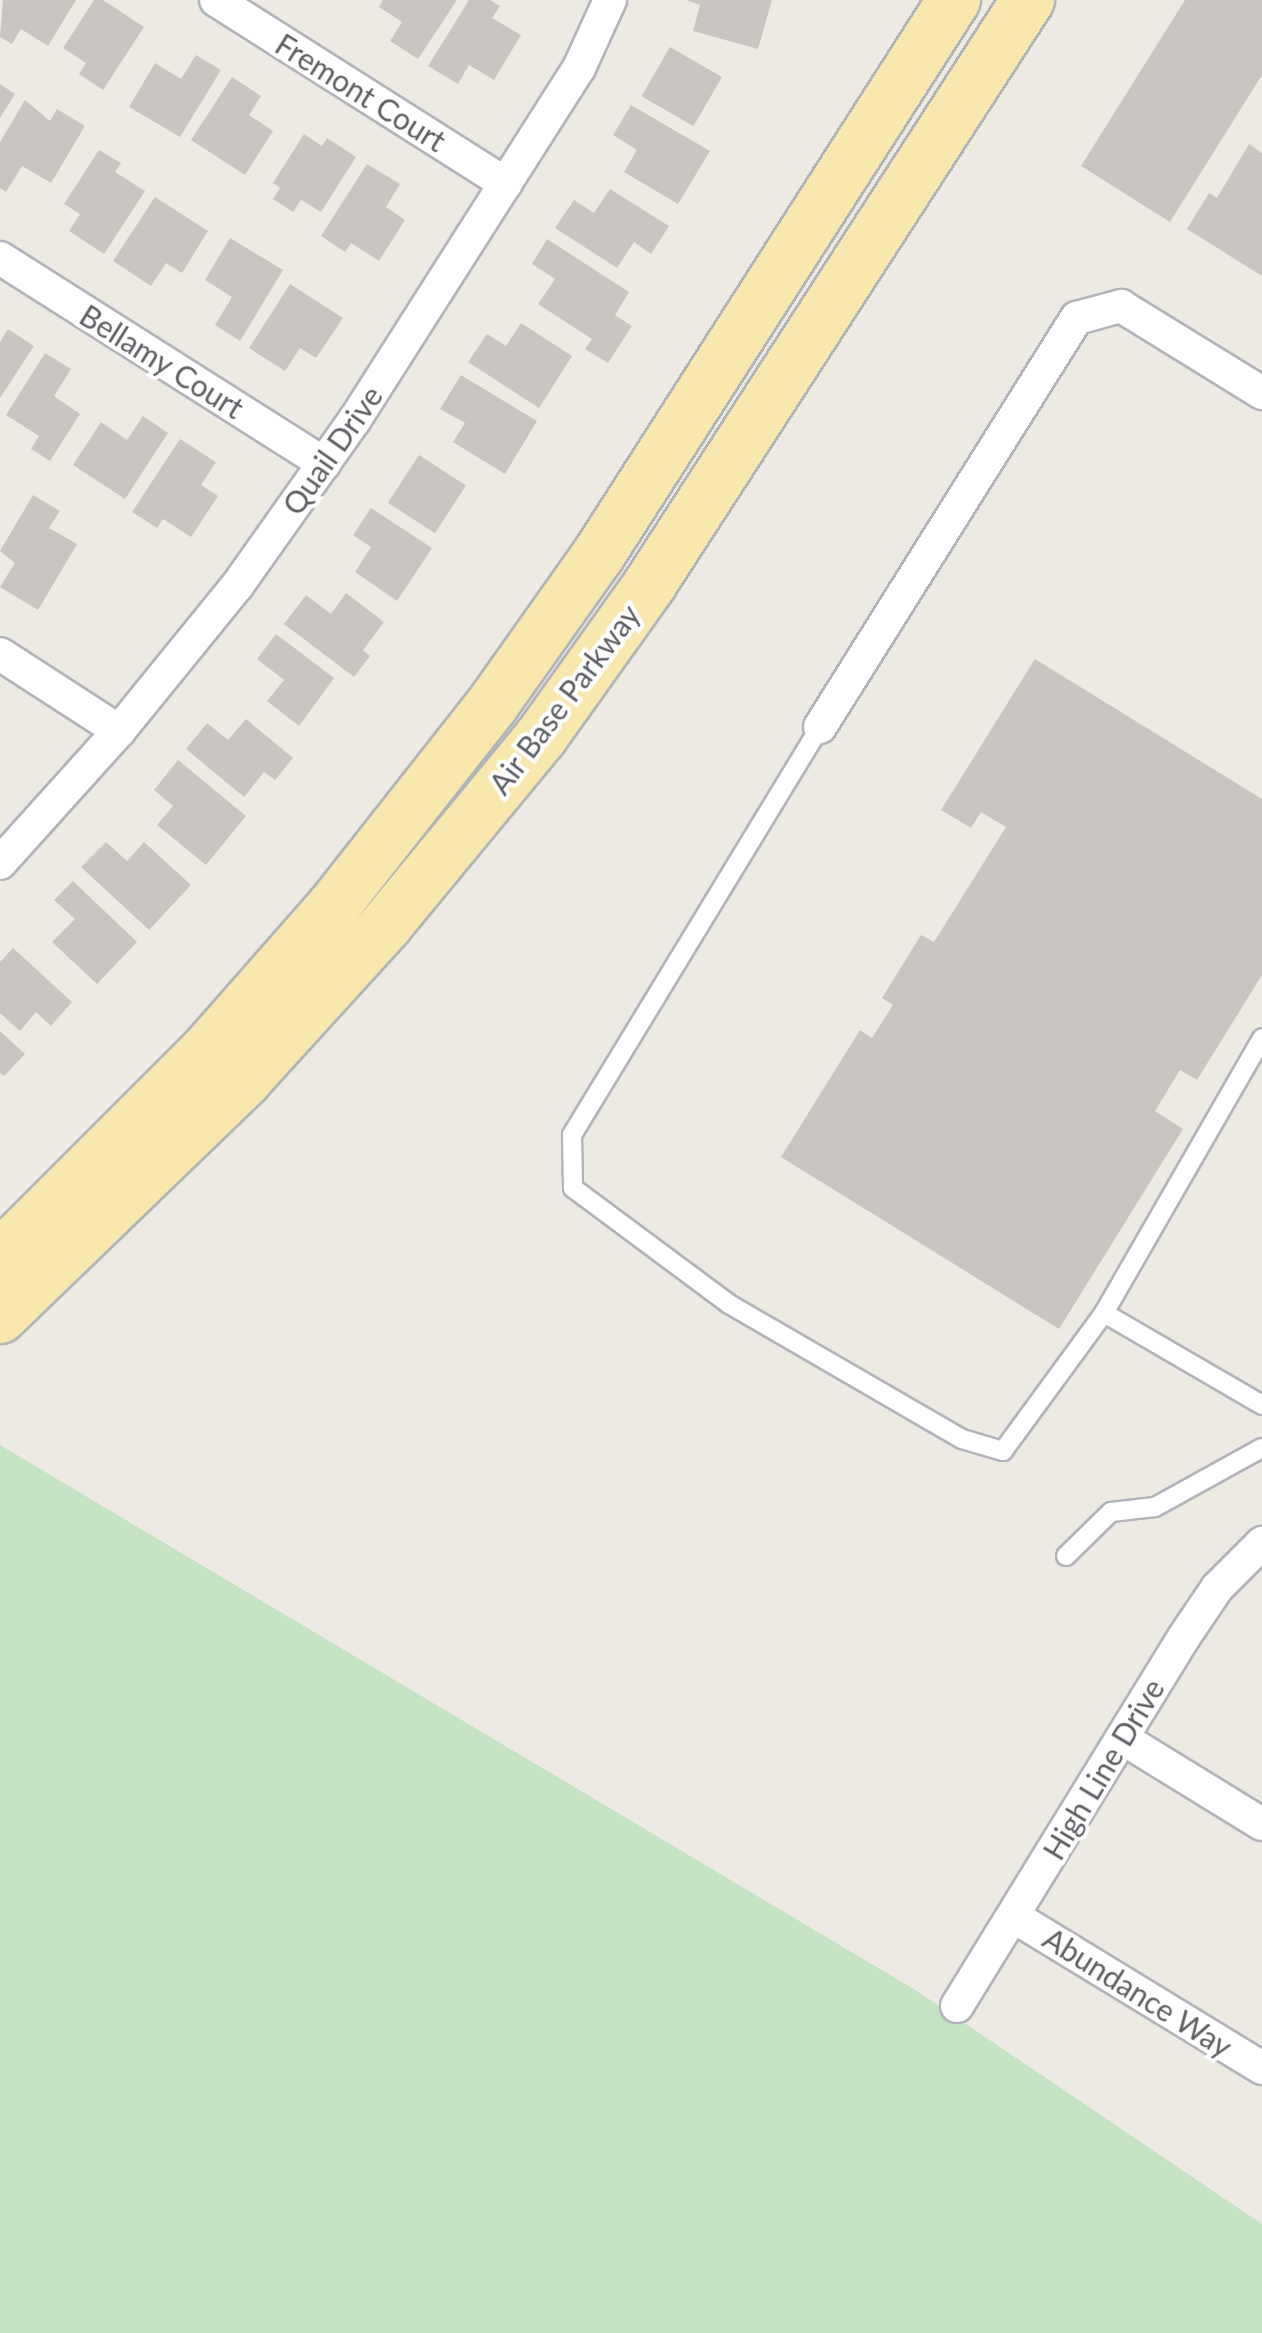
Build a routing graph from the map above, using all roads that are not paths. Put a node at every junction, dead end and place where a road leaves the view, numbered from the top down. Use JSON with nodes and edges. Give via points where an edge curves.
{"nodes":[{"id":1,"x":216,"y":0,"type":"edge"},
{"id":2,"x":610,"y":0,"type":"edge"},
{"id":3,"x":954,"y":0,"type":"edge"},
{"id":4,"x":1028,"y":0,"type":"edge"},
{"id":5,"x":506,"y":184,"type":"junction"},
{"id":6,"x":0,"y":258,"type":"edge"},
{"id":7,"x":1262,"y":393,"type":"edge"},
{"id":8,"x":324,"y":464,"type":"junction"},
{"id":9,"x":0,"y":654,"type":"edge"},
{"id":10,"x":820,"y":727,"type":"joint"},
{"id":11,"x":118,"y":731,"type":"junction"},
{"id":12,"x":0,"y":863,"type":"edge"},
{"id":13,"x":1262,"y":1038,"type":"edge"},
{"id":14,"x":0,"y":1258,"type":"edge"},
{"id":15,"x":1104,"y":1313,"type":"junction"},
{"id":16,"x":0,"y":1317,"type":"edge"},
{"id":17,"x":1262,"y":1405,"type":"edge"},
{"id":18,"x":1262,"y":1448,"type":"edge"},
{"id":19,"x":1262,"y":1543,"type":"edge"},
{"id":20,"x":1066,"y":1556,"type":"dead end"},
{"id":21,"x":1122,"y":1738,"type":"junction"},
{"id":22,"x":1262,"y":1824,"type":"edge"},
{"id":23,"x":1013,"y":1916,"type":"junction"},
{"id":24,"x":958,"y":2006,"type":"dead end"},
{"id":25,"x":1262,"y":2068,"type":"edge"}],
"edges":[{"from":1,"to":5,"type":"street","name":"Fremont Court"},
{"from":2,"to":5,"type":"street","name":"Quail Drive","via":[[578,68]]},
{"from":3,"to":14,"type":"main road","name":"Air Base Parkway","via":[[599,554],[492,705],[334,908],[221,1034]]},
{"from":4,"to":16,"type":"main road","name":"Air Base Parkway","via":[[650,584],[540,736],[386,924],[245,1080]]},
{"from":5,"to":8,"type":"street","name":"Quail Drive"},
{"from":6,"to":8,"type":"street","name":"Bellamy Court"},
{"from":7,"to":10,"type":"street","via":[[1122,306],[1076,318]]},
{"from":8,"to":11,"type":"street","name":"Quail Drive","via":[[237,586]]},
{"from":9,"to":11,"type":"street"},
{"from":10,"to":15,"type":"lane","via":[[572,1135],[572,1188],[728,1304],[962,1439],[1002,1451]]},
{"from":11,"to":12,"type":"street","name":"Quail Drive"},
{"from":13,"to":15,"type":"lane"},
{"from":15,"to":17,"type":"lane"},
{"from":18,"to":20,"type":"lane","via":[[1155,1507],[1112,1512]]},
{"from":19,"to":21,"type":"street","name":"High Line Drive","via":[[1217,1588]]},
{"from":21,"to":22,"type":"street"},
{"from":21,"to":23,"type":"street","name":"High Line Drive"},
{"from":23,"to":24,"type":"street","name":"High Line Drive"},
{"from":23,"to":25,"type":"street","name":"Abundance Way"}]}
